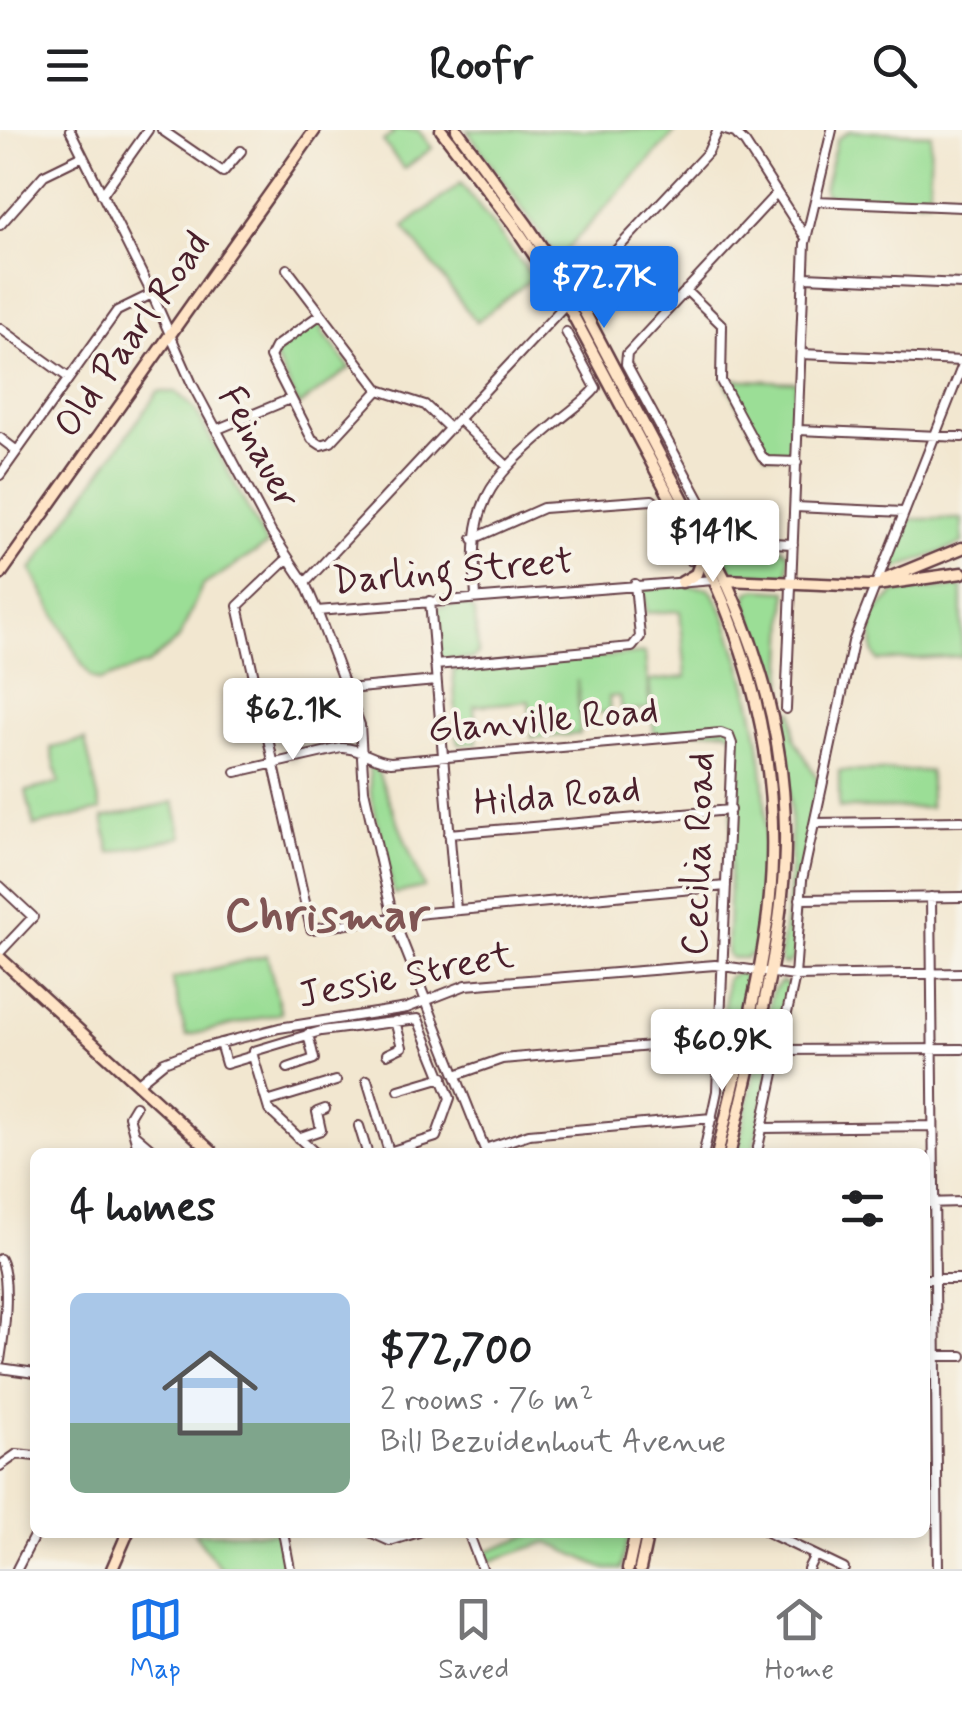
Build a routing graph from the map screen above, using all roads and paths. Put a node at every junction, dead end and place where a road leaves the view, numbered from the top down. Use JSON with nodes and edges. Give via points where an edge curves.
{"nodes":[{"id":1,"x":70,"y":130,"type":"edge"},
{"id":2,"x":148,"y":130,"type":"edge"},
{"id":3,"x":315,"y":130,"type":"edge"},
{"id":4,"x":442,"y":130,"type":"edge"},
{"id":5,"x":456,"y":130,"type":"edge"},
{"id":6,"x":722,"y":130,"type":"edge"},
{"id":7,"x":832,"y":130,"type":"edge"},
{"id":8,"x":168,"y":132,"type":"edge"},
{"id":9,"x":241,"y":151,"type":"dead end"},
{"id":10,"x":83,"y":156,"type":"junction"},
{"id":11,"x":777,"y":193,"type":"junction"},
{"id":12,"x":102,"y":195,"type":"junction"},
{"id":13,"x":816,"y":201,"type":"junction"},
{"id":14,"x":962,"y":207,"type":"edge"},
{"id":15,"x":791,"y":214,"type":"junction"},
{"id":16,"x":812,"y":215,"type":"junction"},
{"id":17,"x":0,"y":225,"type":"edge"},
{"id":18,"x":806,"y":238,"type":"junction"},
{"id":19,"x":287,"y":270,"type":"dead end"},
{"id":20,"x":804,"y":277,"type":"junction"},
{"id":21,"x":962,"y":284,"type":"edge"},
{"id":22,"x":686,"y":290,"type":"junction"},
{"id":23,"x":152,"y":294,"type":"junction"},
{"id":24,"x":571,"y":300,"type":"junction"},
{"id":25,"x":321,"y":314,"type":"junction"},
{"id":26,"x":0,"y":328,"type":"edge"},
{"id":27,"x":566,"y":332,"type":"dead end"},
{"id":28,"x":170,"y":335,"type":"junction"},
{"id":29,"x":801,"y":354,"type":"junction"},
{"id":30,"x":962,"y":364,"type":"edge"},
{"id":31,"x":69,"y":378,"type":"junction"},
{"id":32,"x":379,"y":390,"type":"junction"},
{"id":33,"x":290,"y":399,"type":"junction"},
{"id":34,"x":459,"y":420,"type":"junction"},
{"id":35,"x":218,"y":428,"type":"junction"},
{"id":36,"x":450,"y":429,"type":"junction"},
{"id":37,"x":798,"y":430,"type":"junction"},
{"id":38,"x":934,"y":436,"type":"junction"},
{"id":39,"x":962,"y":437,"type":"edge"},
{"id":40,"x":0,"y":438,"type":"edge"},
{"id":41,"x":17,"y":451,"type":"junction"},
{"id":42,"x":797,"y":462,"type":"junction"},
{"id":43,"x":508,"y":467,"type":"junction"},
{"id":44,"x":0,"y":475,"type":"edge"},
{"id":45,"x":796,"y":507,"type":"junction"},
{"id":46,"x":903,"y":512,"type":"junction"},
{"id":47,"x":474,"y":539,"type":"junction"},
{"id":48,"x":794,"y":544,"type":"junction"},
{"id":49,"x":962,"y":548,"type":"edge"},
{"id":50,"x":288,"y":558,"type":"junction"},
{"id":51,"x":696,"y":559,"type":"junction"},
{"id":52,"x":962,"y":572,"type":"edge"},
{"id":53,"x":0,"y":574,"type":"edge"},
{"id":54,"x":720,"y":580,"type":"junction"},
{"id":55,"x":305,"y":582,"type":"junction"},
{"id":56,"x":682,"y":582,"type":"junction"},
{"id":57,"x":761,"y":582,"type":"junction"},
{"id":58,"x":792,"y":583,"type":"junction"},
{"id":59,"x":636,"y":584,"type":"junction"},
{"id":60,"x":872,"y":585,"type":"junction"},
{"id":61,"x":476,"y":598,"type":"junction"},
{"id":62,"x":430,"y":601,"type":"junction"},
{"id":63,"x":736,"y":603,"type":"junction"},
{"id":64,"x":316,"y":611,"type":"junction"},
{"id":65,"x":435,"y":665,"type":"junction"},
{"id":66,"x":436,"y":681,"type":"junction"},
{"id":67,"x":347,"y":689,"type":"junction"},
{"id":68,"x":786,"y":709,"type":"dead end"},
{"id":69,"x":729,"y":736,"type":"joint"},
{"id":70,"x":362,"y":753,"type":"junction"},
{"id":71,"x":442,"y":757,"type":"junction"},
{"id":72,"x":274,"y":763,"type":"junction"},
{"id":73,"x":236,"y":772,"type":"dead end"},
{"id":74,"x":730,"y":810,"type":"junction"},
{"id":75,"x":962,"y":821,"type":"edge"},
{"id":76,"x":815,"y":823,"type":"junction"},
{"id":77,"x":449,"y":834,"type":"junction"},
{"id":78,"x":0,"y":886,"type":"edge"},
{"id":79,"x":726,"y":886,"type":"junction"},
{"id":80,"x":962,"y":897,"type":"edge"},
{"id":81,"x":931,"y":898,"type":"junction"},
{"id":82,"x":800,"y":899,"type":"junction"},
{"id":83,"x":456,"y":910,"type":"junction"},
{"id":84,"x":392,"y":918,"type":"junction"},
{"id":85,"x":0,"y":955,"type":"edge"},
{"id":86,"x":723,"y":964,"type":"junction"},
{"id":87,"x":763,"y":971,"type":"junction"},
{"id":88,"x":932,"y":974,"type":"junction"},
{"id":89,"x":962,"y":974,"type":"edge"},
{"id":90,"x":795,"y":976,"type":"junction"},
{"id":91,"x":426,"y":1001,"type":"junction"},
{"id":92,"x":395,"y":1020,"type":"junction"},
{"id":93,"x":308,"y":1034,"type":"junction"},
{"id":94,"x":720,"y":1040,"type":"junction"},
{"id":95,"x":226,"y":1048,"type":"junction"},
{"id":96,"x":962,"y":1049,"type":"edge"},
{"id":97,"x":779,"y":1050,"type":"junction"},
{"id":98,"x":932,"y":1050,"type":"junction"},
{"id":99,"x":386,"y":1054,"type":"dead end"},
{"id":100,"x":253,"y":1056,"type":"junction"},
{"id":101,"x":288,"y":1068,"type":"dead end"},
{"id":102,"x":456,"y":1075,"type":"junction"},
{"id":103,"x":443,"y":1077,"type":"junction"},
{"id":104,"x":368,"y":1080,"type":"dead end"},
{"id":105,"x":336,"y":1082,"type":"dead end"},
{"id":106,"x":137,"y":1084,"type":"junction"},
{"id":107,"x":399,"y":1090,"type":"dead end"},
{"id":108,"x":267,"y":1102,"type":"junction"},
{"id":109,"x":136,"y":1106,"type":"dead end"},
{"id":110,"x":325,"y":1108,"type":"dead end"},
{"id":111,"x":712,"y":1118,"type":"junction"},
{"id":112,"x":360,"y":1126,"type":"dead end"},
{"id":113,"x":934,"y":1126,"type":"junction"},
{"id":114,"x":762,"y":1128,"type":"junction"},
{"id":115,"x":134,"y":1134,"type":"junction"},
{"id":116,"x":298,"y":1138,"type":"junction"},
{"id":117,"x":138,"y":1148,"type":"edge"},
{"id":118,"x":150,"y":1148,"type":"edge"},
{"id":119,"x":208,"y":1148,"type":"edge"},
{"id":120,"x":309,"y":1148,"type":"edge"},
{"id":121,"x":366,"y":1148,"type":"edge"},
{"id":122,"x":388,"y":1148,"type":"edge"},
{"id":123,"x":401,"y":1148,"type":"edge"},
{"id":124,"x":485,"y":1148,"type":"edge"},
{"id":125,"x":493,"y":1148,"type":"edge"},
{"id":126,"x":705,"y":1148,"type":"edge"},
{"id":127,"x":719,"y":1148,"type":"edge"},
{"id":128,"x":731,"y":1148,"type":"edge"},
{"id":129,"x":758,"y":1148,"type":"edge"},
{"id":130,"x":962,"y":1202,"type":"edge"},
{"id":131,"x":930,"y":1203,"type":"edge"},
{"id":132,"x":0,"y":1259,"type":"edge"},
{"id":133,"x":962,"y":1279,"type":"edge"},
{"id":134,"x":930,"y":1280,"type":"edge"},
{"id":135,"x":930,"y":1356,"type":"edge"},
{"id":136,"x":936,"y":1356,"type":"junction"},
{"id":137,"x":962,"y":1356,"type":"edge"},
{"id":138,"x":0,"y":1360,"type":"edge"},
{"id":139,"x":0,"y":1368,"type":"edge"},
{"id":140,"x":30,"y":1373,"type":"edge"},
{"id":141,"x":930,"y":1432,"type":"edge"},
{"id":142,"x":936,"y":1432,"type":"junction"},
{"id":143,"x":30,"y":1455,"type":"edge"},
{"id":144,"x":0,"y":1466,"type":"edge"},
{"id":145,"x":930,"y":1509,"type":"edge"},
{"id":146,"x":938,"y":1509,"type":"junction"},
{"id":147,"x":33,"y":1538,"type":"edge"},
{"id":148,"x":125,"y":1538,"type":"edge"},
{"id":149,"x":284,"y":1538,"type":"edge"},
{"id":150,"x":470,"y":1538,"type":"edge"},
{"id":151,"x":635,"y":1538,"type":"edge"},
{"id":152,"x":647,"y":1538,"type":"edge"},
{"id":153,"x":780,"y":1538,"type":"edge"},
{"id":154,"x":815,"y":1555,"type":"junction"},
{"id":155,"x":18,"y":1569,"type":"edge"},
{"id":156,"x":112,"y":1569,"type":"edge"},
{"id":157,"x":290,"y":1569,"type":"edge"},
{"id":158,"x":482,"y":1569,"type":"edge"},
{"id":159,"x":628,"y":1569,"type":"edge"},
{"id":160,"x":640,"y":1569,"type":"edge"},
{"id":161,"x":808,"y":1569,"type":"edge"},
{"id":162,"x":844,"y":1569,"type":"edge"},
{"id":163,"x":938,"y":1569,"type":"edge"}],
"edges":[{"from":1,"to":10,"type":"street","name":"Feinauer"},
{"from":2,"to":12,"type":"street"},
{"from":3,"to":28,"type":"main road","name":"Old Paarl Road"},
{"from":4,"to":24,"type":"main road"},
{"from":5,"to":24,"type":"main road","via":[[512,202]]},
{"from":6,"to":11,"type":"street","via":[[743,141]]},
{"from":6,"to":24,"type":"street"},
{"from":7,"to":13,"type":"street"},
{"from":8,"to":9,"type":"street","via":[[223,172]]},
{"from":10,"to":12,"type":"street","name":"Feinauer"},
{"from":10,"to":17,"type":"street","via":[[44,175]]},
{"from":11,"to":15,"type":"street"},
{"from":11,"to":22,"type":"street"},
{"from":12,"to":23,"type":"street","name":"Feinauer"},
{"from":13,"to":14,"type":"street"},
{"from":13,"to":16,"type":"street"},
{"from":15,"to":16,"type":"street"},
{"from":15,"to":18,"type":"street"},
{"from":16,"to":18,"type":"street"},
{"from":18,"to":20,"type":"street"},
{"from":19,"to":25,"type":"street"},
{"from":20,"to":21,"type":"street"},
{"from":20,"to":29,"type":"street"},
{"from":22,"to":42,"type":"street","via":[[722,325],[720,381],[762,458]]},
{"from":22,"to":48,"type":"street","via":[[628,354],[628,368],[719,536]]},
{"from":23,"to":28,"type":"street","name":"Feinauer"},
{"from":23,"to":31,"type":"street","via":[[117,311]]},
{"from":24,"to":34,"type":"street"},
{"from":24,"to":51,"type":"main road"},
{"from":24,"to":54,"type":"main road"},
{"from":25,"to":32,"type":"street"},
{"from":25,"to":33,"type":"street","via":[[271,352]]},
{"from":26,"to":31,"type":"street"},
{"from":27,"to":43,"type":"street","via":[[595,390]]},
{"from":28,"to":35,"type":"street","name":"Feinauer"},
{"from":28,"to":53,"type":"main road","name":"Old Paarl Road"},
{"from":29,"to":30,"type":"street"},
{"from":29,"to":37,"type":"street"},
{"from":30,"to":38,"type":"street"},
{"from":31,"to":41,"type":"street"},
{"from":32,"to":33,"type":"street","via":[[325,445],[312,439]]},
{"from":32,"to":36,"type":"street","via":[[420,402]]},
{"from":33,"to":35,"type":"street"},
{"from":34,"to":36,"type":"street"},
{"from":34,"to":43,"type":"street"},
{"from":35,"to":50,"type":"street","name":"Feinauer"},
{"from":36,"to":55,"type":"street"},
{"from":37,"to":38,"type":"street"},
{"from":37,"to":42,"type":"street"},
{"from":38,"to":39,"type":"street"},
{"from":38,"to":46,"type":"street"},
{"from":40,"to":41,"type":"street"},
{"from":41,"to":44,"type":"street"},
{"from":42,"to":45,"type":"street"},
{"from":43,"to":47,"type":"street","via":[[487,492]]},
{"from":45,"to":46,"type":"street"},
{"from":45,"to":48,"type":"street"},
{"from":46,"to":60,"type":"street"},
{"from":47,"to":51,"type":"street","via":[[543,508],[652,500]]},
{"from":47,"to":61,"type":"street"},
{"from":48,"to":58,"type":"street"},
{"from":49,"to":60,"type":"main road"},
{"from":50,"to":55,"type":"street","name":"Feinauer"},
{"from":50,"to":72,"type":"street","via":[[238,606]]},
{"from":51,"to":54,"type":"main road"},
{"from":51,"to":56,"type":"main road","via":[[699,570]]},
{"from":52,"to":60,"type":"main road"},
{"from":54,"to":56,"type":"street","name":"Darling Street"},
{"from":54,"to":57,"type":"main road"},
{"from":54,"to":63,"type":"main road"},
{"from":54,"to":87,"type":"main road","via":[[750,671],[769,768],[772,862]]},
{"from":55,"to":64,"type":"street","name":"Feinauer"},
{"from":56,"to":59,"type":"street","name":"Darling Street"},
{"from":57,"to":58,"type":"main road"},
{"from":57,"to":63,"type":"main road"},
{"from":58,"to":60,"type":"main road"},
{"from":58,"to":68,"type":"street"},
{"from":59,"to":61,"type":"street","name":"Darling Street"},
{"from":59,"to":65,"type":"street","via":[[640,637],[632,647]]},
{"from":60,"to":76,"type":"street","via":[[853,642]]},
{"from":61,"to":62,"type":"street","name":"Darling Street"},
{"from":62,"to":64,"type":"street","name":"Darling Street"},
{"from":62,"to":65,"type":"street"},
{"from":63,"to":87,"type":"main road","via":[[761,670],[781,766],[782,886]]},
{"from":64,"to":67,"type":"street","name":"Feinauer"},
{"from":65,"to":66,"type":"street"},
{"from":66,"to":67,"type":"street"},
{"from":66,"to":71,"type":"street"},
{"from":67,"to":70,"type":"street","name":"Feinauer"},
{"from":69,"to":71,"type":"street","name":"Glanville Road"},
{"from":69,"to":74,"type":"street","name":"Cecilia Road"},
{"from":70,"to":71,"type":"street","name":"Glanville Road","via":[[391,762]]},
{"from":70,"to":72,"type":"street","name":"Glanville Road","via":[[340,748]]},
{"from":70,"to":84,"type":"street","name":"Feinauer"},
{"from":71,"to":77,"type":"street"},
{"from":72,"to":73,"type":"street","name":"Glanville Road"},
{"from":72,"to":84,"type":"street","via":[[310,929]]},
{"from":74,"to":77,"type":"street","name":"Hilda Road"},
{"from":74,"to":79,"type":"street","name":"Cecilia Road"},
{"from":75,"to":76,"type":"street"},
{"from":76,"to":82,"type":"street"},
{"from":77,"to":83,"type":"street"},
{"from":78,"to":85,"type":"street","via":[[33,917]]},
{"from":79,"to":83,"type":"street"},
{"from":79,"to":86,"type":"street","name":"Cecilia Road"},
{"from":80,"to":81,"type":"street"},
{"from":81,"to":82,"type":"street"},
{"from":81,"to":88,"type":"street"},
{"from":82,"to":90,"type":"street"},
{"from":83,"to":84,"type":"street"},
{"from":84,"to":91,"type":"street","name":"Feinauer"},
{"from":85,"to":106,"type":"main road"},
{"from":86,"to":87,"type":"street","name":"Jessie Street"},
{"from":86,"to":91,"type":"street","name":"Jessie Street","via":[[466,985]]},
{"from":86,"to":94,"type":"street","name":"Cecilia Road"},
{"from":87,"to":90,"type":"street","name":"Jessie Street"},
{"from":87,"to":127,"type":"main road"},
{"from":87,"to":128,"type":"main road"},
{"from":88,"to":89,"type":"street","name":"Jessie Street"},
{"from":88,"to":90,"type":"street","name":"Jessie Street"},
{"from":88,"to":98,"type":"street"},
{"from":90,"to":97,"type":"street"},
{"from":91,"to":95,"type":"street","name":"Jessie Street","via":[[279,1028]]},
{"from":91,"to":102,"type":"street","name":"Feinauer"},
{"from":92,"to":93,"type":"street"},
{"from":92,"to":99,"type":"street","via":[[402,1047]]},
{"from":92,"to":103,"type":"street","via":[[421,1021]]},
{"from":93,"to":100,"type":"street","via":[[256,1049]]},
{"from":93,"to":101,"type":"street","via":[[314,1058]]},
{"from":94,"to":102,"type":"street","via":[[502,1060]]},
{"from":94,"to":111,"type":"street","name":"Cecilia Road"},
{"from":95,"to":100,"type":"street","via":[[230,1063]]},
{"from":95,"to":106,"type":"street","name":"Jessie Street","via":[[180,1054]]},
{"from":96,"to":98,"type":"street"},
{"from":97,"to":98,"type":"street"},
{"from":97,"to":114,"type":"street"},
{"from":98,"to":113,"type":"street"},
{"from":100,"to":108,"type":"street"},
{"from":102,"to":124,"type":"street","name":"Feinauer"},
{"from":103,"to":107,"type":"street"},
{"from":103,"to":123,"type":"street","via":[[450,1098],[438,1135]]},
{"from":104,"to":122,"type":"street"},
{"from":105,"to":108,"type":"street"},
{"from":106,"to":119,"type":"main road"},
{"from":108,"to":116,"type":"street"},
{"from":109,"to":115,"type":"street","via":[[130,1116]]},
{"from":110,"to":116,"type":"street","via":[[317,1112],[321,1130]]},
{"from":111,"to":125,"type":"street","via":[[528,1134]]},
{"from":111,"to":126,"type":"street","name":"Cecilia Road"},
{"from":112,"to":121,"type":"street"},
{"from":113,"to":114,"type":"street"},
{"from":113,"to":131,"type":"street"},
{"from":114,"to":129,"type":"street"},
{"from":115,"to":117,"type":"street"},
{"from":115,"to":118,"type":"street"},
{"from":116,"to":120,"type":"street"},
{"from":130,"to":131,"type":"street"},
{"from":131,"to":134,"type":"street"},
{"from":132,"to":138,"type":"street"},
{"from":133,"to":134,"type":"street"},
{"from":134,"to":136,"type":"street"},
{"from":135,"to":136,"type":"street"},
{"from":136,"to":137,"type":"street"},
{"from":136,"to":142,"type":"street"},
{"from":139,"to":140,"type":"street"},
{"from":141,"to":142,"type":"street"},
{"from":142,"to":146,"type":"street"},
{"from":143,"to":144,"type":"street","via":[[17,1454]]},
{"from":145,"to":146,"type":"street"},
{"from":146,"to":163,"type":"street"},
{"from":147,"to":155,"type":"street"},
{"from":148,"to":156,"type":"main road"},
{"from":149,"to":157,"type":"street"},
{"from":150,"to":158,"type":"street"},
{"from":151,"to":159,"type":"main road"},
{"from":152,"to":160,"type":"main road"},
{"from":153,"to":154,"type":"street"},
{"from":154,"to":161,"type":"street"},
{"from":154,"to":162,"type":"street"}]}
